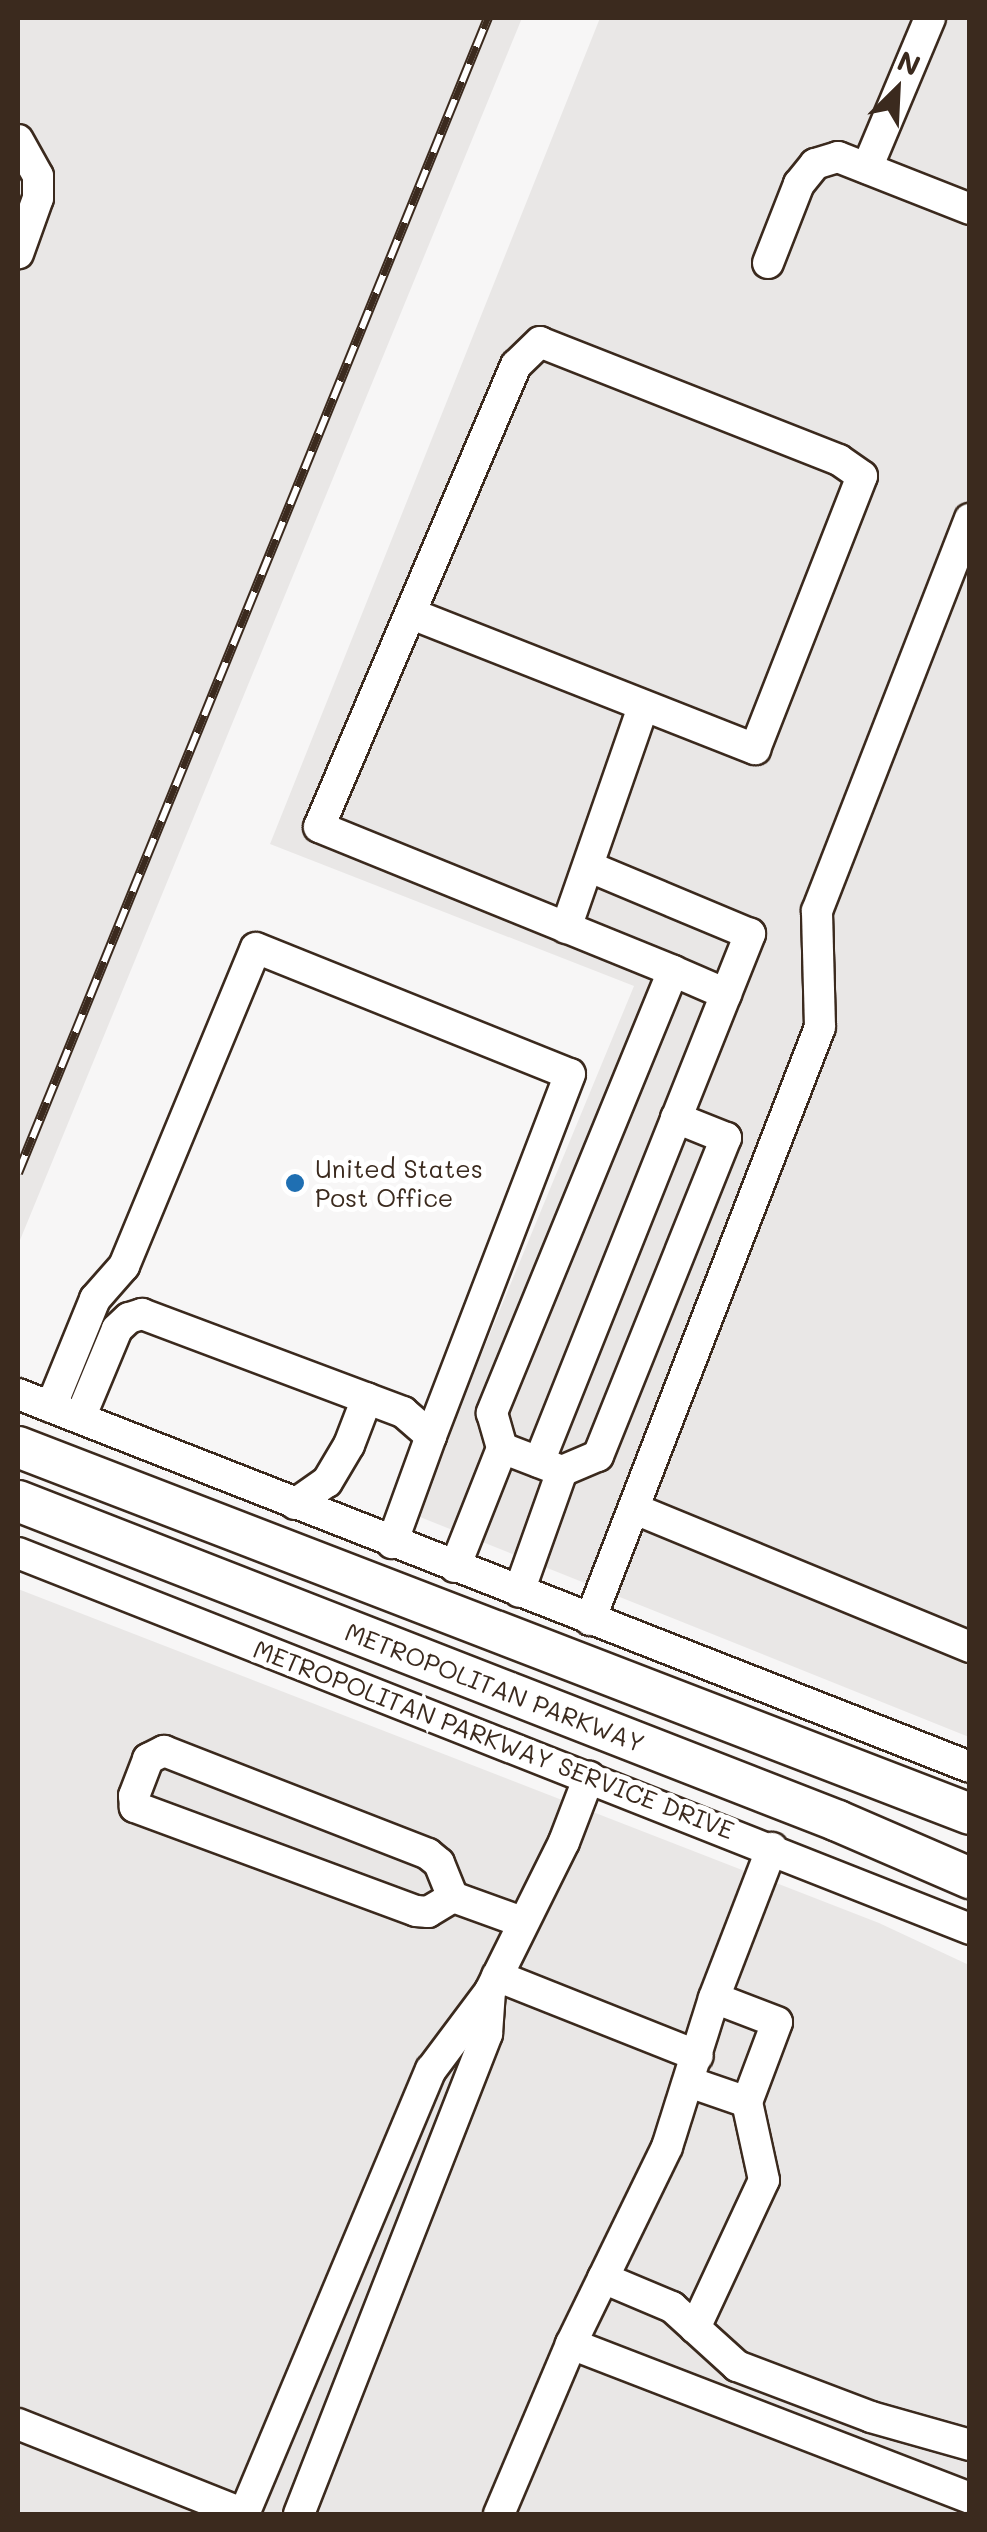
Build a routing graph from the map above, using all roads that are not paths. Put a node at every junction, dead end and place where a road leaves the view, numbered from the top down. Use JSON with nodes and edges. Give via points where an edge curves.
{"nodes":[{"id":1,"x":930,"y":18,"type":"edge"},
{"id":2,"x":18,"y":140,"type":"edge"},
{"id":3,"x":867,"y":168,"type":"junction"},
{"id":4,"x":970,"y":210,"type":"edge"},
{"id":5,"x":18,"y":254,"type":"edge"},
{"id":6,"x":768,"y":263,"type":"dead end"},
{"id":7,"x":970,"y":519,"type":"edge"},
{"id":8,"x":412,"y":614,"type":"junction"},
{"id":9,"x":643,"y":706,"type":"junction"},
{"id":10,"x":590,"y":867,"type":"junction"},
{"id":11,"x":566,"y":928,"type":"junction"},
{"id":12,"x":673,"y":970,"type":"junction"},
{"id":13,"x":726,"y":994,"type":"junction"},
{"id":14,"x":676,"y":1118,"type":"junction"},
{"id":15,"x":109,"y":1283,"type":"junction"},
{"id":16,"x":129,"y":1318,"type":"junction"},
{"id":17,"x":366,"y":1398,"type":"junction"},
{"id":18,"x":28,"y":1400,"type":"edge"},
{"id":19,"x":80,"y":1418,"type":"junction"},
{"id":20,"x":431,"y":1436,"type":"junction"},
{"id":21,"x":18,"y":1447,"type":"edge"},
{"id":22,"x":502,"y":1448,"type":"junction"},
{"id":23,"x":550,"y":1466,"type":"junction"},
{"id":24,"x":18,"y":1501,"type":"edge"},
{"id":25,"x":295,"y":1504,"type":"junction"},
{"id":26,"x":635,"y":1509,"type":"junction"},
{"id":27,"x":392,"y":1542,"type":"junction"},
{"id":28,"x":18,"y":1552,"type":"edge"},
{"id":29,"x":455,"y":1567,"type":"junction"},
{"id":30,"x":518,"y":1592,"type":"junction"},
{"id":31,"x":590,"y":1620,"type":"junction"},
{"id":32,"x":970,"y":1647,"type":"edge"},
{"id":33,"x":970,"y":1767,"type":"edge"},
{"id":34,"x":589,"y":1777,"type":"junction"},
{"id":35,"x":970,"y":1814,"type":"edge"},
{"id":36,"x":772,"y":1848,"type":"junction"},
{"id":37,"x":970,"y":1878,"type":"edge"},
{"id":38,"x":453,"y":1897,"type":"junction"},
{"id":39,"x":522,"y":1922,"type":"junction"},
{"id":40,"x":970,"y":1928,"type":"edge"},
{"id":41,"x":494,"y":1984,"type":"junction"},
{"id":42,"x":714,"y":1998,"type":"junction"},
{"id":43,"x":694,"y":2069,"type":"junction"},
{"id":44,"x":747,"y":2102,"type":"junction"},
{"id":45,"x":603,"y":2278,"type":"junction"},
{"id":46,"x":335,"y":2297,"type":"junction"},
{"id":47,"x":377,"y":2314,"type":"junction"},
{"id":48,"x":696,"y":2328,"type":"junction"},
{"id":49,"x":571,"y":2344,"type":"junction"},
{"id":50,"x":18,"y":2424,"type":"edge"},
{"id":51,"x":970,"y":2445,"type":"edge"},
{"id":52,"x":970,"y":2498,"type":"edge"},
{"id":53,"x":244,"y":2514,"type":"edge"},
{"id":54,"x":299,"y":2514,"type":"edge"},
{"id":55,"x":498,"y":2514,"type":"edge"}],
"edges":[{"from":1,"to":3,"type":"street"},
{"from":2,"to":5,"type":"street","via":[[38,176],[38,198]]},
{"from":3,"to":4,"type":"street"},
{"from":3,"to":6,"type":"street","via":[[838,157],[816,164],[799,184]]},
{"from":7,"to":26,"type":"street","via":[[817,911],[820,1027]]},
{"from":8,"to":9,"type":"street"},
{"from":8,"to":9,"type":"street","via":[[516,364],[540,342],[839,460],[862,476],[755,749]]},
{"from":8,"to":11,"type":"street","via":[[318,826]]},
{"from":9,"to":10,"type":"street"},
{"from":10,"to":11,"type":"street"},
{"from":10,"to":13,"type":"street","via":[[750,934]]},
{"from":11,"to":12,"type":"street"},
{"from":12,"to":13,"type":"street"},
{"from":12,"to":22,"type":"street","via":[[492,1413]]},
{"from":13,"to":14,"type":"street"},
{"from":14,"to":23,"type":"street"},
{"from":14,"to":23,"type":"street","via":[[726,1138],[598,1456]]},
{"from":15,"to":16,"type":"street"},
{"from":15,"to":18,"type":"street"},
{"from":15,"to":20,"type":"street","via":[[124,1266],[256,948],[570,1074]]},
{"from":16,"to":17,"type":"street","via":[[156,1316]]},
{"from":16,"to":19,"type":"street","via":[[117,1329]]},
{"from":17,"to":20,"type":"street","via":[[403,1412]]},
{"from":17,"to":25,"type":"street","via":[[327,1482]]},
{"from":18,"to":19,"type":"street"},
{"from":19,"to":25,"type":"street"},
{"from":20,"to":27,"type":"street"},
{"from":21,"to":35,"type":"main road","name":"METROPOLITAN PARKWAY"},
{"from":22,"to":23,"type":"street"},
{"from":22,"to":29,"type":"street"},
{"from":23,"to":30,"type":"street"},
{"from":24,"to":37,"type":"main road","name":"METROPOLITAN PARKWAY"},
{"from":25,"to":27,"type":"street"},
{"from":26,"to":31,"type":"street"},
{"from":26,"to":32,"type":"street"},
{"from":27,"to":29,"type":"street"},
{"from":28,"to":34,"type":"street","name":"METROPOLITAN PARKWAY SERVICE DRIVE"},
{"from":29,"to":30,"type":"street"},
{"from":30,"to":31,"type":"street"},
{"from":31,"to":33,"type":"street"},
{"from":34,"to":36,"type":"street","name":"METROPOLITAN PARKWAY SERVICE DRIVE"},
{"from":34,"to":39,"type":"street"},
{"from":36,"to":40,"type":"street","name":"METROPOLITAN PARKWAY SERVICE DRIVE"},
{"from":36,"to":42,"type":"street"},
{"from":38,"to":38,"type":"street","via":[[428,1854],[164,1751],[148,1758],[135,1806],[416,1911],[428,1912]]},
{"from":38,"to":39,"type":"street"},
{"from":39,"to":41,"type":"street"},
{"from":41,"to":43,"type":"street"},
{"from":41,"to":46,"type":"street","via":[[431,2070]]},
{"from":41,"to":47,"type":"street","via":[[487,2034]]},
{"from":42,"to":43,"type":"street"},
{"from":42,"to":44,"type":"street","via":[[776,2022]]},
{"from":43,"to":44,"type":"street"},
{"from":43,"to":45,"type":"street","via":[[667,2147]]},
{"from":44,"to":48,"type":"street","via":[[764,2180]]},
{"from":45,"to":48,"type":"street","via":[[672,2306]]},
{"from":45,"to":49,"type":"street"},
{"from":46,"to":47,"type":"street"},
{"from":46,"to":53,"type":"street"},
{"from":47,"to":54,"type":"street"},
{"from":48,"to":51,"type":"street","via":[[736,2366],[871,2417]]},
{"from":49,"to":52,"type":"street"},
{"from":49,"to":55,"type":"street"},
{"from":50,"to":53,"type":"street"}]}
